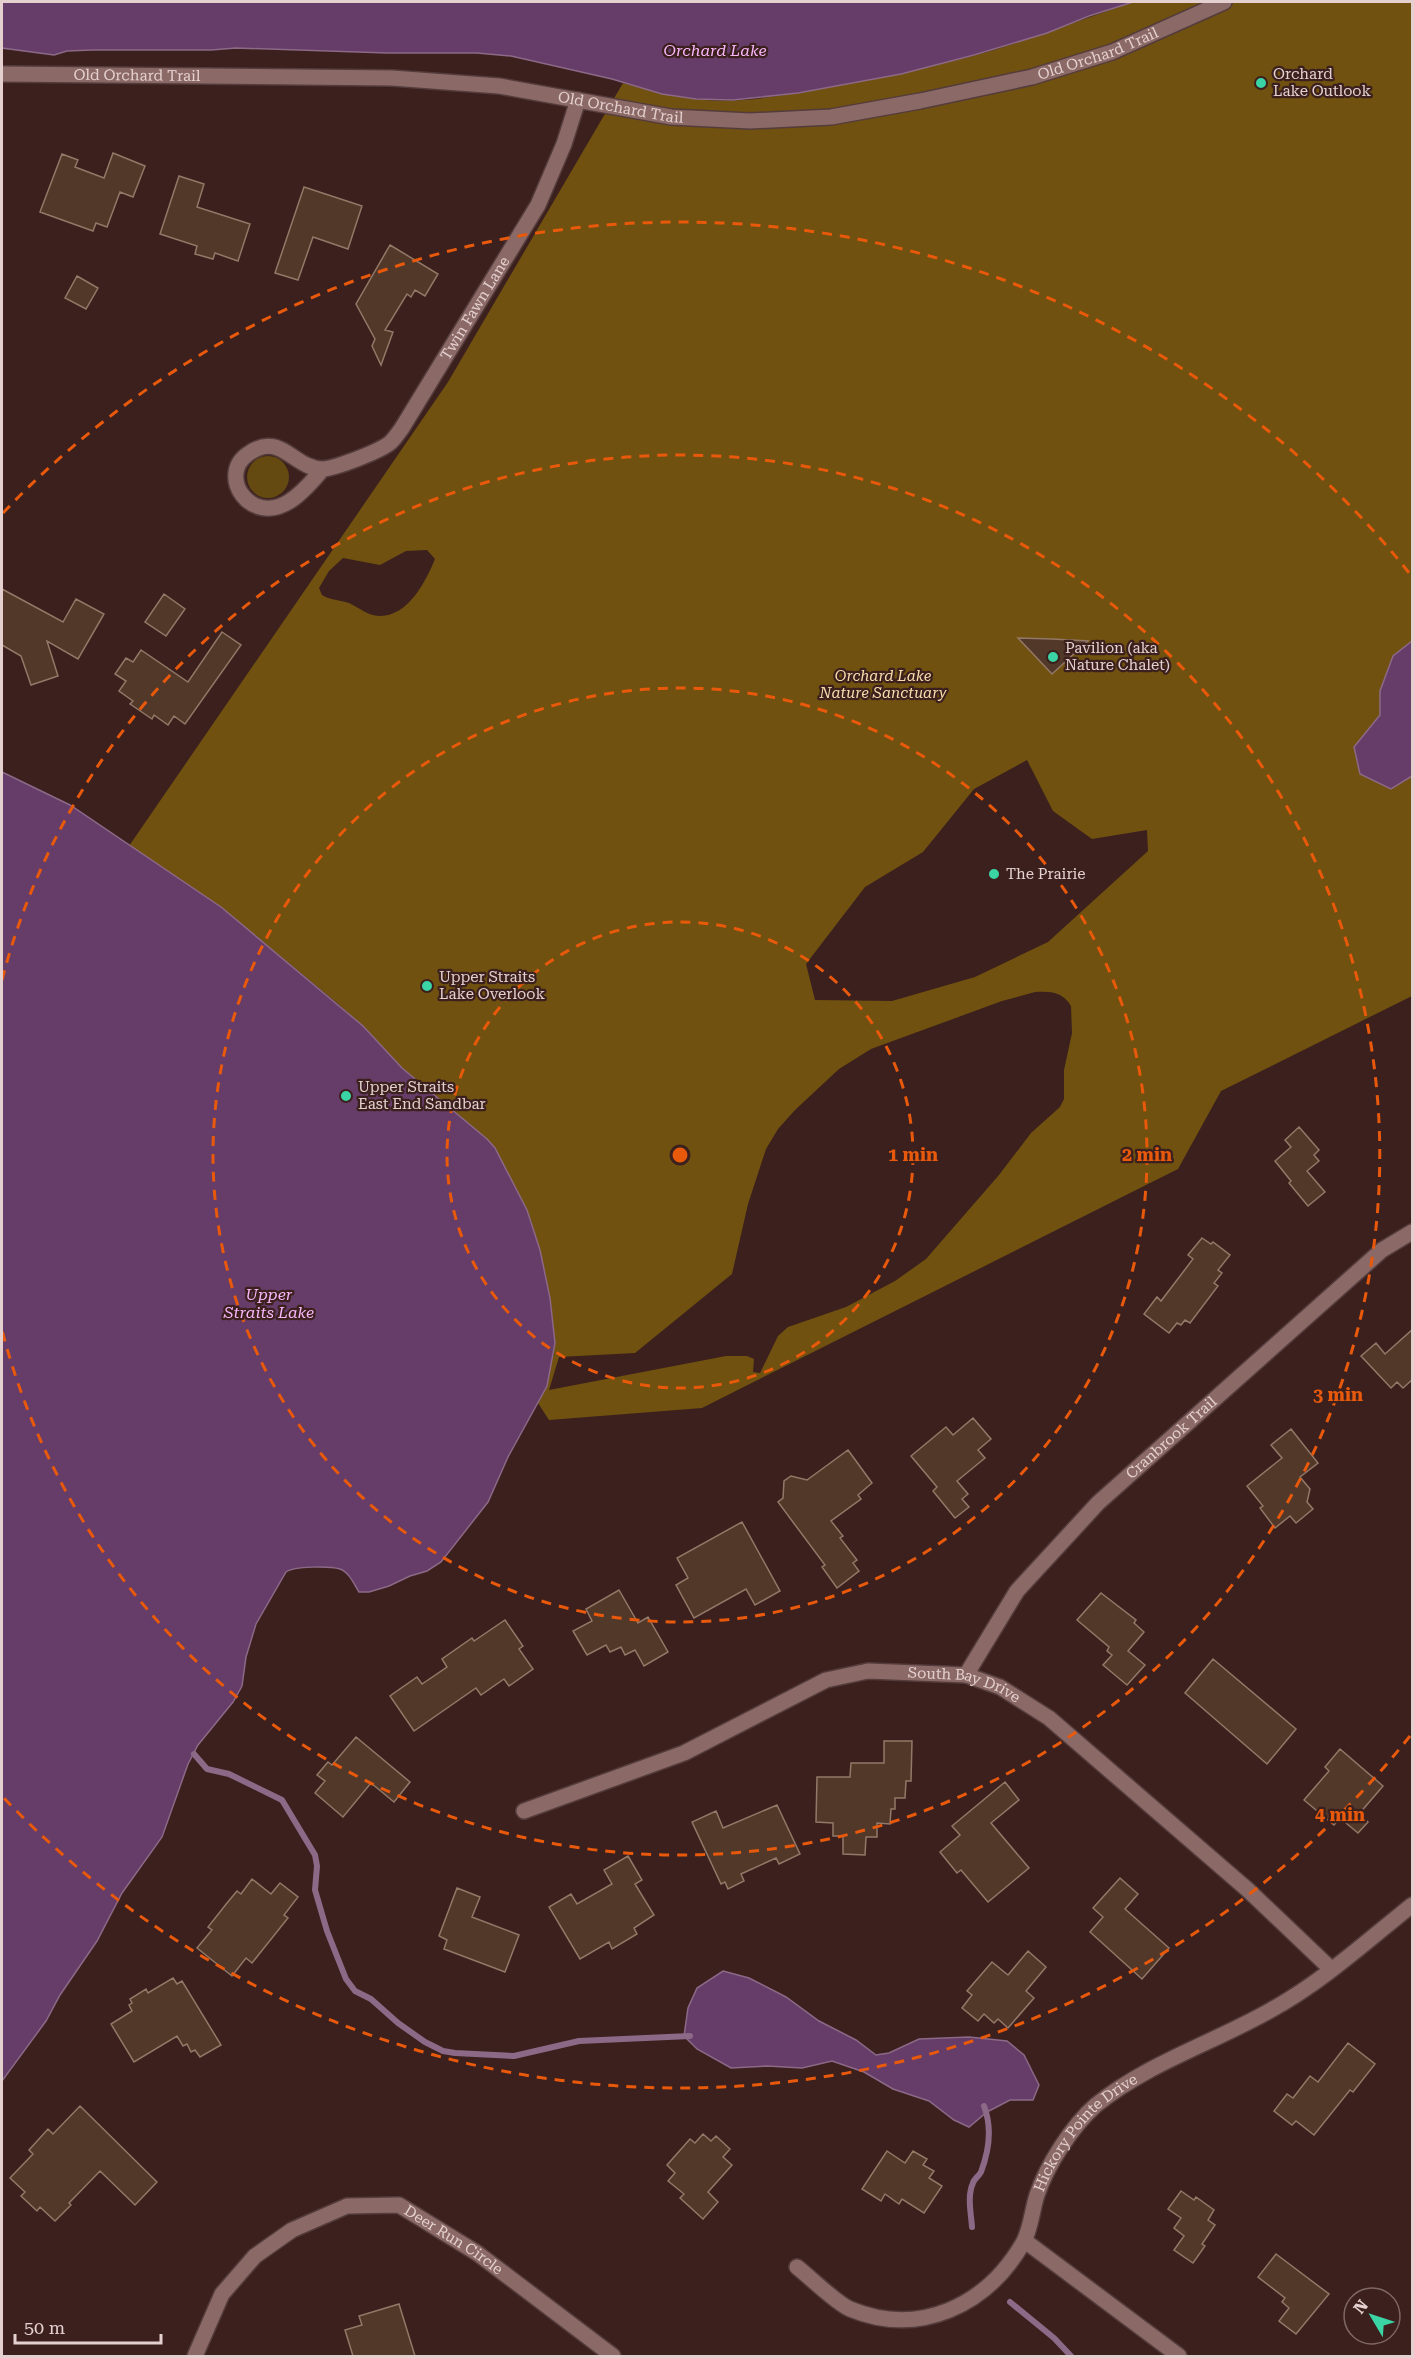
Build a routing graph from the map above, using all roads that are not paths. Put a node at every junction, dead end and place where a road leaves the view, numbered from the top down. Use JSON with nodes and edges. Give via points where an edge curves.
{"nodes":[{"id":1,"x":1224,"y":2,"type":"edge"},
{"id":2,"x":2,"y":74,"type":"edge"},
{"id":3,"x":578,"y":100,"type":"junction"},
{"id":4,"x":323,"y":469,"type":"junction"},
{"id":5,"x":1413,"y":1232,"type":"edge"},
{"id":6,"x":966,"y":1675,"type":"junction"},
{"id":7,"x":524,"y":1811,"type":"dead end"},
{"id":8,"x":1413,"y":1905,"type":"edge"},
{"id":9,"x":1331,"y":1969,"type":"junction"},
{"id":10,"x":1024,"y":2241,"type":"junction"},
{"id":11,"x":797,"y":2267,"type":"dead end"},
{"id":12,"x":195,"y":2356,"type":"edge"},
{"id":13,"x":613,"y":2356,"type":"edge"},
{"id":14,"x":1179,"y":2356,"type":"edge"}],
"edges":[{"from":1,"to":3,"type":"street","name":"Old Orchard Trail","via":[[1112,52],[1032,77],[831,117],[750,121],[671,117]]},
{"from":2,"to":3,"type":"street","name":"Old Orchard Trail","via":[[392,78],[499,86]]},
{"from":3,"to":4,"type":"street","name":"Twin Fawn Lane","via":[[538,205],[402,428],[378,450]]},
{"from":4,"to":4,"type":"street","name":"Twin Fawn Lane","via":[[270,445],[244,456],[236,478],[250,504],[274,508],[290,501]]},
{"from":5,"to":6,"type":"street","name":"Cranbrook Trail","via":[[1382,1250],[1098,1503],[1017,1591]]},
{"from":6,"to":7,"type":"street","name":"South Bay Drive","via":[[868,1671],[826,1680],[684,1753]]},
{"from":6,"to":9,"type":"street","name":"South Bay Drive","via":[[1000,1688],[1049,1718],[1248,1890]]},
{"from":8,"to":9,"type":"street","name":"Hickory Pointe Drive"},
{"from":9,"to":10,"type":"street","name":"Hickory Pointe Drive","via":[[1274,2009],[1134,2077],[1094,2107],[1062,2144],[1037,2193]]},
{"from":10,"to":11,"type":"street","name":"Hickory Pointe Drive","via":[[993,2283],[961,2305],[926,2319],[888,2319],[849,2308]]},
{"from":10,"to":14,"type":"street"},
{"from":12,"to":13,"type":"street","name":"Deer Run Circle","via":[[222,2294],[255,2256],[292,2230],[347,2206],[399,2205],[477,2253]]}]}
